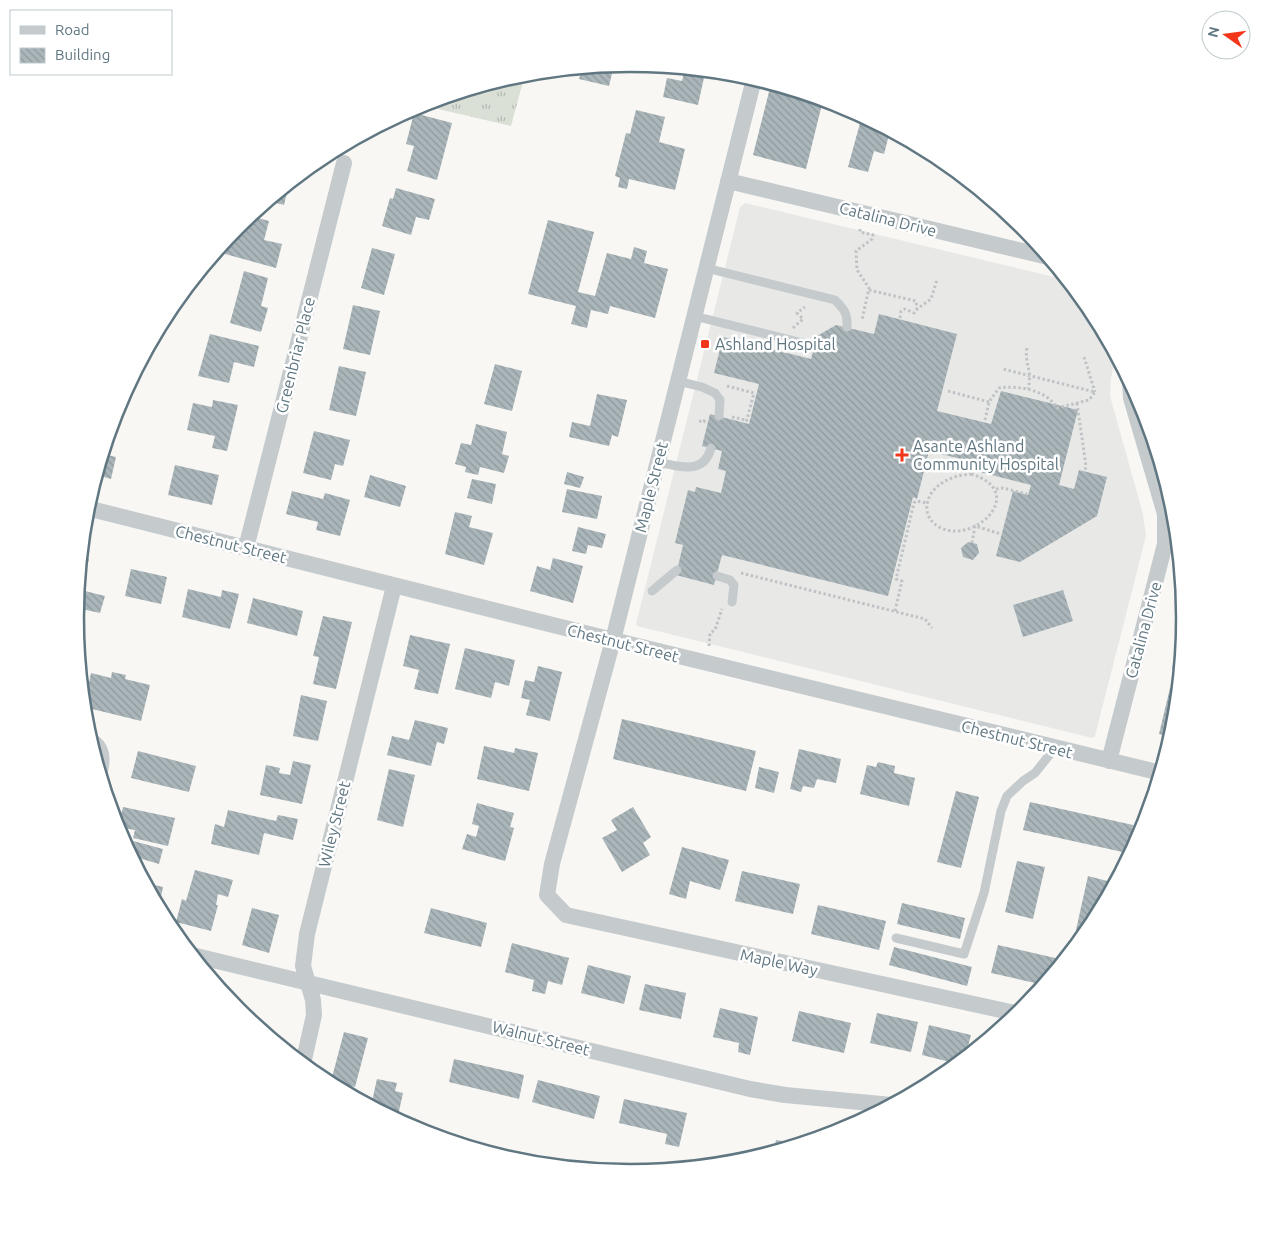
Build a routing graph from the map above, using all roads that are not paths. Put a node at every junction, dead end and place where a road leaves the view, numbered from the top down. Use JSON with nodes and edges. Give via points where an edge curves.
{"nodes":[{"id":1,"x":752,"y":86,"type":"edge"},
{"id":2,"x":344,"y":163,"type":"dead end"},
{"id":3,"x":728,"y":181,"type":"junction"},
{"id":4,"x":1038,"y":255,"type":"edge"},
{"id":5,"x":706,"y":268,"type":"junction"},
{"id":6,"x":694,"y":316,"type":"junction"},
{"id":7,"x":847,"y":327,"type":"dead end"},
{"id":8,"x":815,"y":346,"type":"dead end"},
{"id":9,"x":678,"y":381,"type":"junction"},
{"id":10,"x":1134,"y":407,"type":"edge"},
{"id":11,"x":719,"y":416,"type":"dead end"},
{"id":12,"x":711,"y":448,"type":"dead end"},
{"id":13,"x":658,"y":462,"type":"junction"},
{"id":14,"x":95,"y":510,"type":"edge"},
{"id":15,"x":246,"y":548,"type":"junction"},
{"id":16,"x":677,"y":570,"type":"dead end"},
{"id":17,"x":717,"y":576,"type":"dead end"},
{"id":18,"x":394,"y":586,"type":"junction"},
{"id":19,"x":652,"y":591,"type":"dead end"},
{"id":20,"x":732,"y":602,"type":"dead end"},
{"id":21,"x":613,"y":640,"type":"junction"},
{"id":22,"x":1056,"y":748,"type":"junction"},
{"id":23,"x":1109,"y":761,"type":"junction"},
{"id":24,"x":1155,"y":772,"type":"edge"},
{"id":25,"x":547,"y":895,"type":"joint"},
{"id":26,"x":896,"y":938,"type":"dead end"},
{"id":27,"x":202,"y":957,"type":"edge"},
{"id":28,"x":307,"y":981,"type":"junction"},
{"id":29,"x":1009,"y":1012,"type":"edge"},
{"id":30,"x":305,"y":1057,"type":"edge"},
{"id":31,"x":880,"y":1103,"type":"edge"}],
"edges":[{"from":1,"to":3,"type":"street","name":"Maple Street"},
{"from":2,"to":15,"type":"street","name":"Greenbriar Place"},
{"from":3,"to":4,"type":"street","name":"Catalina Drive"},
{"from":3,"to":5,"type":"street","name":"Maple Street"},
{"from":5,"to":6,"type":"street","name":"Maple Street"},
{"from":5,"to":7,"type":"lane","via":[[835,300],[844,309]]},
{"from":6,"to":8,"type":"lane"},
{"from":6,"to":9,"type":"street","name":"Maple Street"},
{"from":9,"to":11,"type":"lane","via":[[714,393],[720,400]]},
{"from":9,"to":13,"type":"street","name":"Maple Street"},
{"from":10,"to":23,"type":"street","name":"Catalina Drive","via":[[1167,529]]},
{"from":12,"to":13,"type":"lane","via":[[702,464],[690,468]]},
{"from":13,"to":21,"type":"street","name":"Maple Street"},
{"from":14,"to":15,"type":"street","name":"Chestnut Street"},
{"from":15,"to":18,"type":"street","name":"Chestnut Street"},
{"from":16,"to":19,"type":"lane"},
{"from":17,"to":20,"type":"lane","via":[[730,580],[734,585]]},
{"from":18,"to":21,"type":"street","name":"Chestnut Street"},
{"from":18,"to":28,"type":"street","name":"Wiley Street","via":[[307,934],[303,966]]},
{"from":21,"to":22,"type":"street","name":"Chestnut Street"},
{"from":21,"to":25,"type":"street","name":"Maple Street","via":[[552,864]]},
{"from":22,"to":23,"type":"street","name":"Chestnut Street"},
{"from":22,"to":26,"type":"lane","via":[[1035,774],[1007,796],[984,894],[964,954]]},
{"from":23,"to":24,"type":"street","name":"Chestnut Street"},
{"from":25,"to":29,"type":"street","name":"Maple Way","via":[[566,915]]},
{"from":27,"to":28,"type":"street","name":"Walnut Street"},
{"from":28,"to":30,"type":"street","name":"Wiley Street","via":[[314,1014]]},
{"from":28,"to":31,"type":"street","name":"Walnut Street","via":[[750,1089]]}]}
